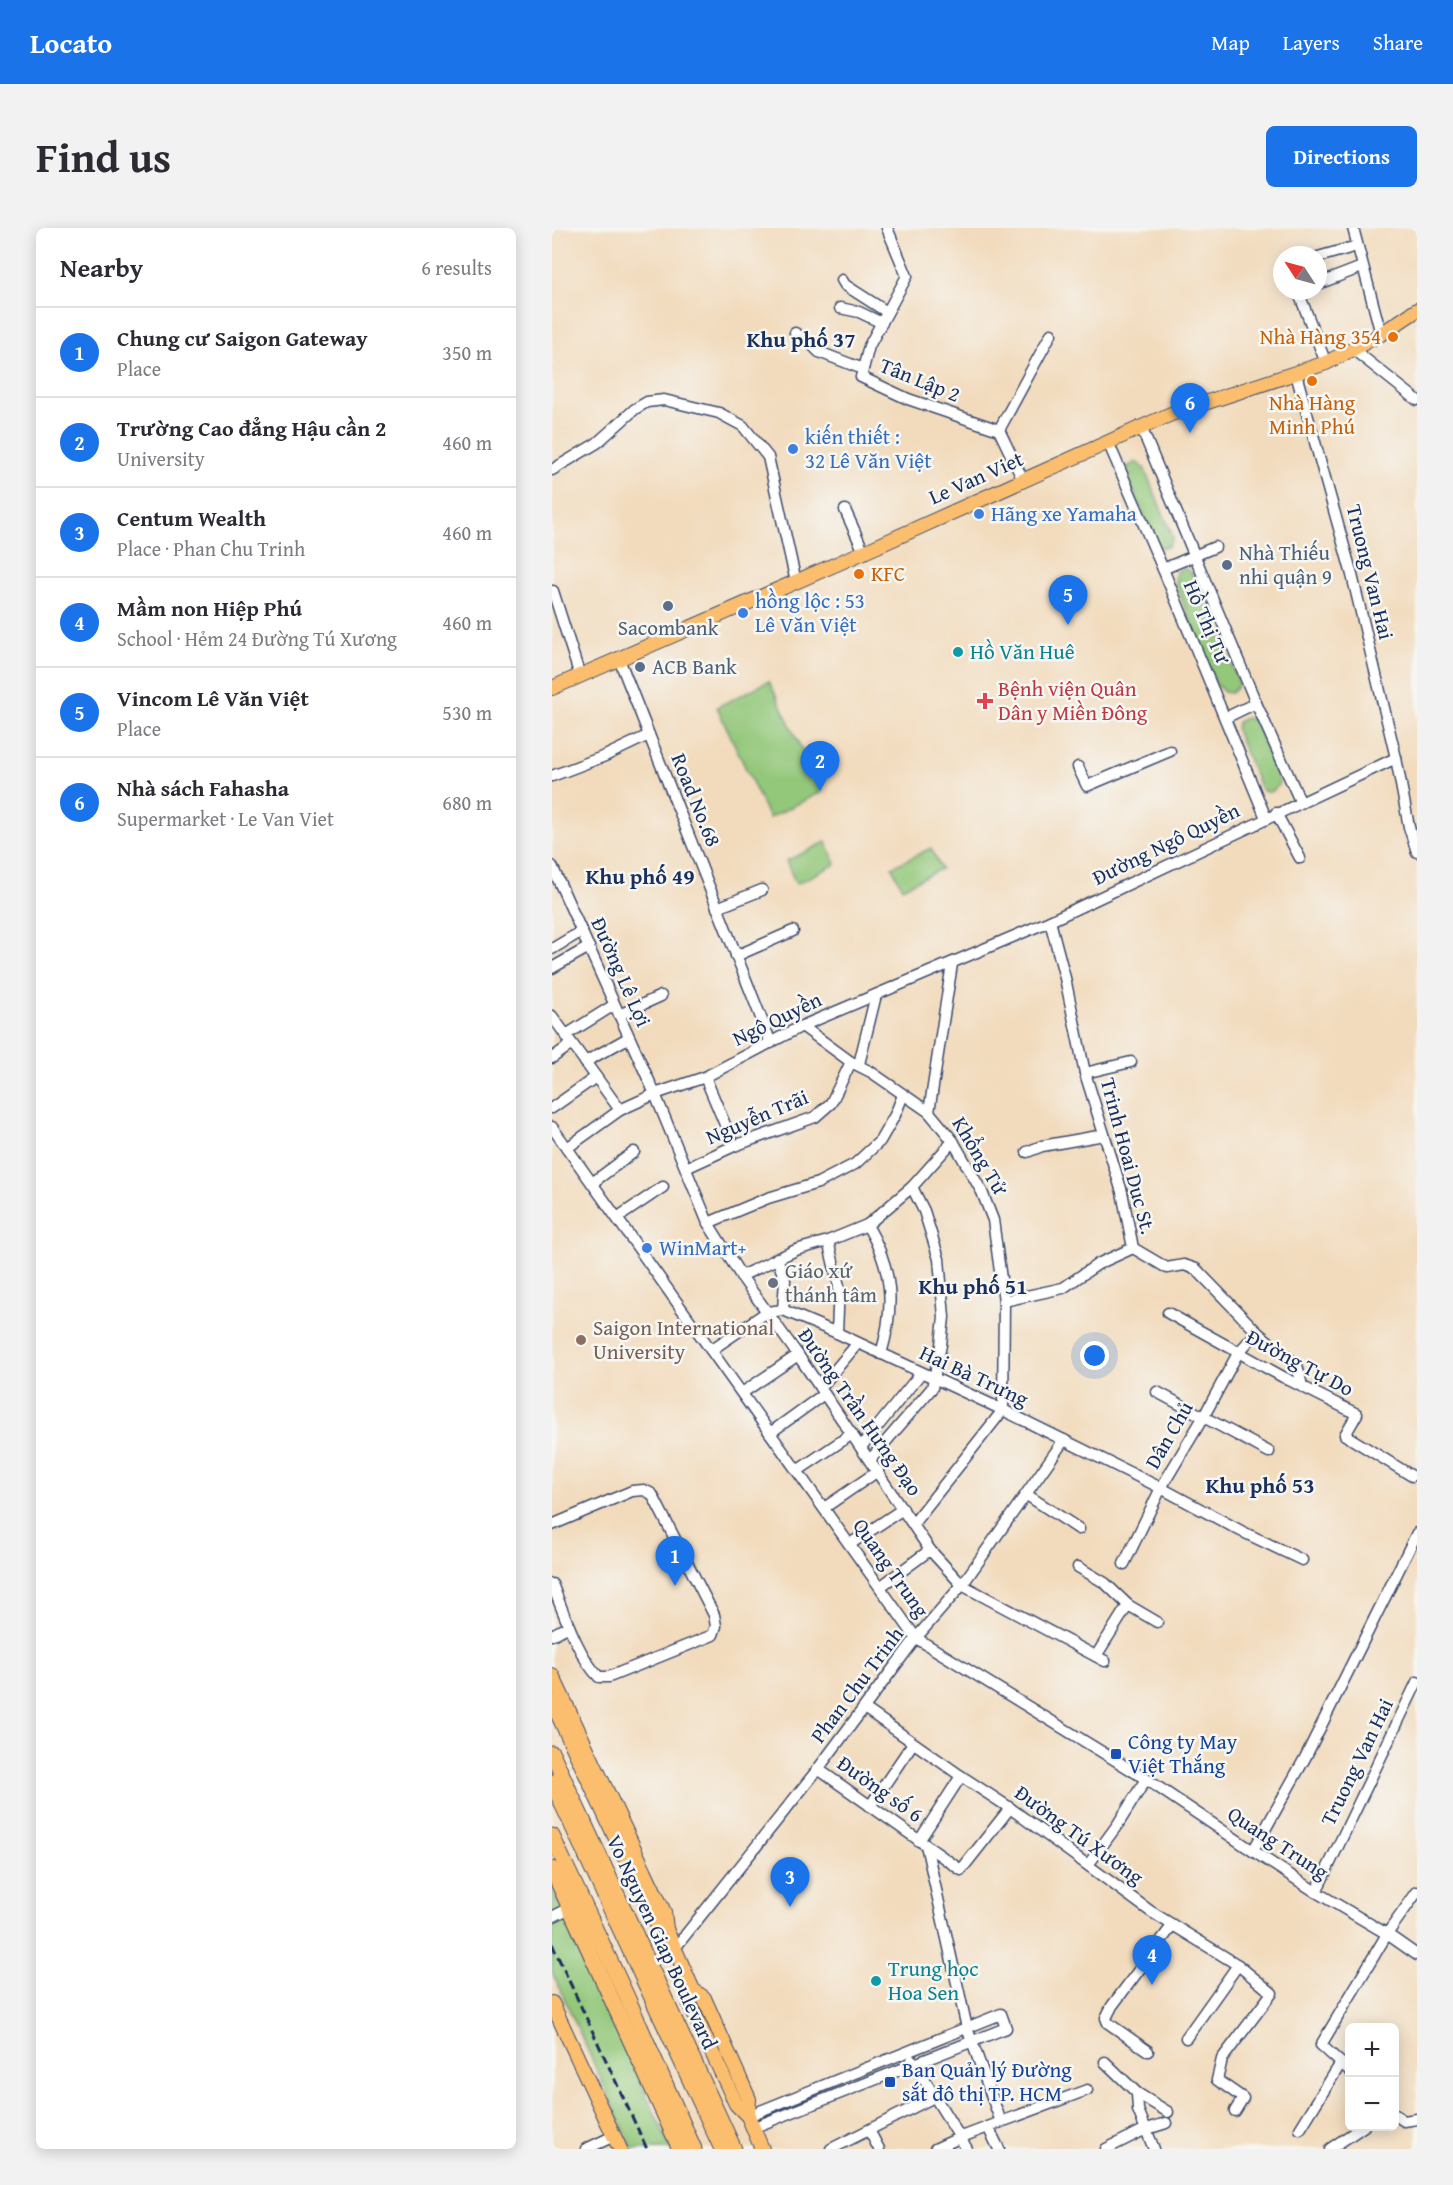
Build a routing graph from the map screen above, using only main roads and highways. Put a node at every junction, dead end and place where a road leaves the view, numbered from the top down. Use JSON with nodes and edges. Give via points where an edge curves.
{"nodes":[{"id":1,"x":1417,"y":310,"type":"edge"},
{"id":2,"x":552,"y":688,"type":"edge"},
{"id":3,"x":552,"y":1676,"type":"edge"},
{"id":4,"x":552,"y":1702,"type":"edge"},
{"id":5,"x":552,"y":1753,"type":"edge"},
{"id":6,"x":552,"y":1782,"type":"edge"},
{"id":7,"x":552,"y":1836,"type":"edge"},
{"id":8,"x":552,"y":1869,"type":"edge"},
{"id":9,"x":666,"y":1929,"type":"junction"},
{"id":10,"x":552,"y":2002,"type":"edge"},
{"id":11,"x":617,"y":2143,"type":"edge"},
{"id":12,"x":688,"y":2145,"type":"edge"},
{"id":13,"x":722,"y":2149,"type":"edge"},
{"id":14,"x":734,"y":2149,"type":"edge"},
{"id":15,"x":762,"y":2149,"type":"edge"}],
"edges":[{"from":1,"to":2,"type":"main road","name":"Le Van Viet","via":[[1326,363],[1170,414]]},
{"from":3,"to":9,"type":"main road","via":[[664,1912]]},
{"from":4,"to":9,"type":"main road","via":[[655,1922]]},
{"from":5,"to":14,"type":"highway","name":"Vo Nguyen Giap Boulevard"},
{"from":6,"to":13,"type":"highway","name":"Vo Nguyen Giap Boulevard"},
{"from":7,"to":12,"type":"highway","via":[[627,1997]]},
{"from":8,"to":12,"type":"highway","via":[[667,2122]]},
{"from":9,"to":15,"type":"main road","via":[[693,1990],[704,1998],[749,2099],[750,2122]]},
{"from":10,"to":11,"type":"main road"}]}
